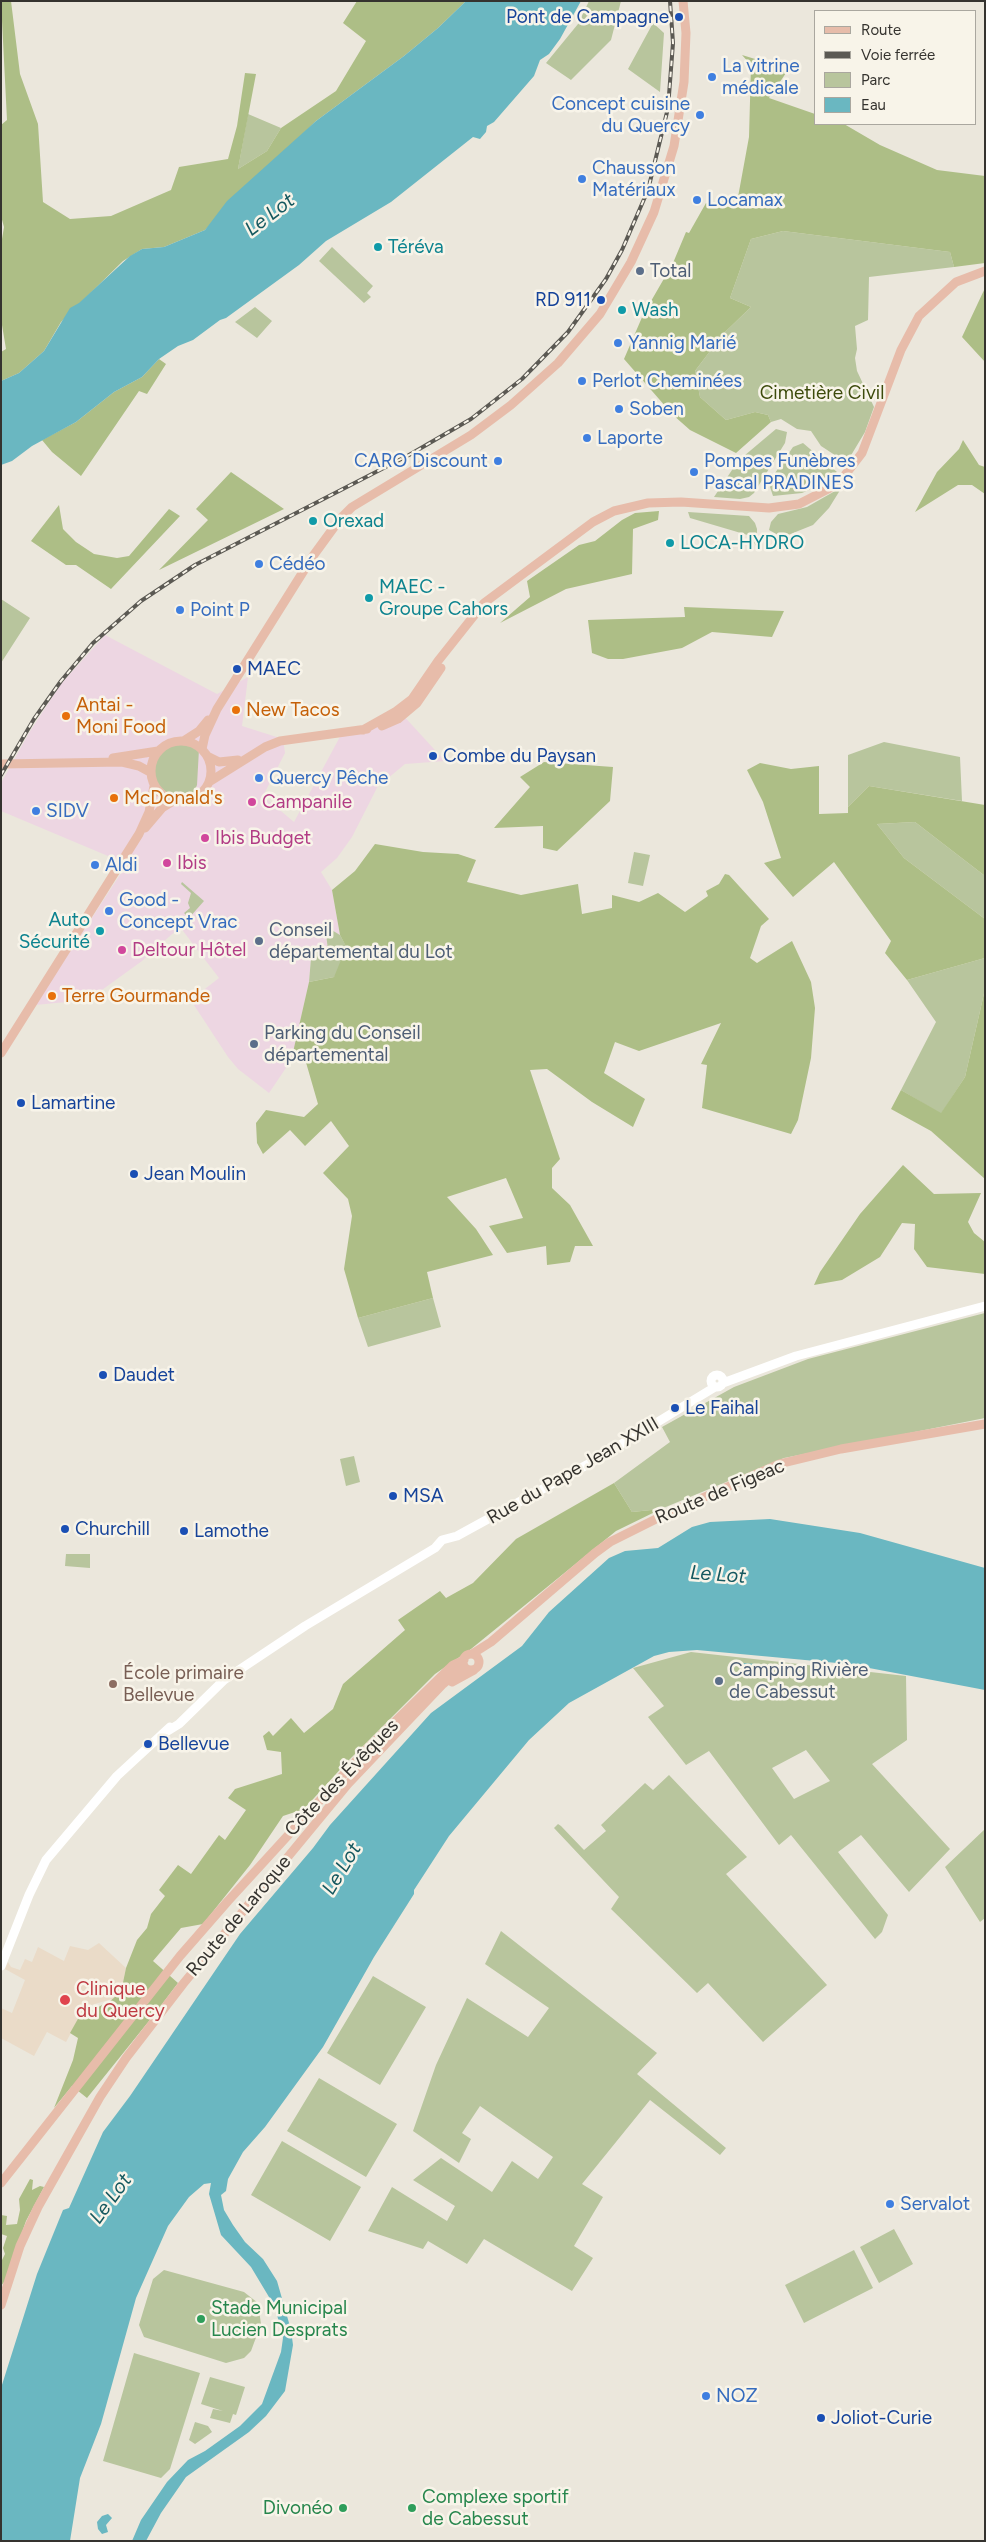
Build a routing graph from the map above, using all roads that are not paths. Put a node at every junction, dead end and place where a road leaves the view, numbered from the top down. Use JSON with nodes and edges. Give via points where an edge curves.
{"nodes":[{"id":1,"x":683,"y":1,"type":"edge"},
{"id":2,"x":985,"y":270,"type":"edge"},
{"id":3,"x":985,"y":277,"type":"edge"},
{"id":4,"x":939,"y":296,"type":"junction"},
{"id":5,"x":217,"y":709,"type":"junction"},
{"id":6,"x":185,"y":740,"type":"junction"},
{"id":7,"x":158,"y":750,"type":"junction"},
{"id":8,"x":205,"y":753,"type":"junction"},
{"id":9,"x":246,"y":758,"type":"junction"},
{"id":10,"x":78,"y":763,"type":"junction"},
{"id":11,"x":1,"y":764,"type":"edge"},
{"id":12,"x":150,"y":772,"type":"junction"},
{"id":13,"x":209,"y":782,"type":"junction"},
{"id":14,"x":154,"y":786,"type":"junction"},
{"id":15,"x":175,"y":800,"type":"junction"},
{"id":16,"x":139,"y":834,"type":"junction"},
{"id":17,"x":1,"y":1053,"type":"edge"},
{"id":18,"x":985,"y":1306,"type":"edge"},
{"id":19,"x":985,"y":1424,"type":"edge"},
{"id":20,"x":470,"y":1660,"type":"junction"},
{"id":21,"x":423,"y":1705,"type":"junction"},
{"id":22,"x":1,"y":1966,"type":"edge"},
{"id":23,"x":1,"y":2183,"type":"edge"},
{"id":24,"x":1,"y":2305,"type":"edge"}],
"edges":[{"from":1,"to":5,"type":"main road","via":[[686,33],[674,146],[654,212],[600,314],[558,363],[511,405],[471,435],[352,507],[340,519],[313,556]]},
{"from":2,"to":4,"type":"main road","via":[[956,282]]},
{"from":3,"to":4,"type":"main road"},
{"from":4,"to":9,"type":"main road","via":[[919,316],[909,332],[862,453],[846,475],[832,487],[799,504],[769,508],[681,502],[648,503],[614,511],[593,522],[484,603],[452,644],[428,690],[398,719],[363,730],[280,741]]},
{"from":5,"to":6,"type":"main road","via":[[199,731]]},
{"from":5,"to":8,"type":"main road","via":[[205,735]]},
{"from":6,"to":7,"type":"main road","via":[[170,742]]},
{"from":6,"to":8,"type":"main road"},
{"from":7,"to":10,"type":"main road"},
{"from":7,"to":12,"type":"main road"},
{"from":8,"to":9,"type":"main road","via":[[226,762]]},
{"from":8,"to":13,"type":"main road","via":[[210,764]]},
{"from":9,"to":13,"type":"main road"},
{"from":10,"to":11,"type":"main road"},
{"from":10,"to":12,"type":"main road","via":[[131,763]]},
{"from":12,"to":14,"type":"main road"},
{"from":13,"to":15,"type":"main road","via":[[193,798]]},
{"from":14,"to":15,"type":"main road","via":[[167,798]]},
{"from":14,"to":16,"type":"main road","via":[[149,812]]},
{"from":15,"to":16,"type":"main road","via":[[162,808]]},
{"from":16,"to":17,"type":"main road"},
{"from":18,"to":22,"type":"street","name":"Rue du Pape Jean XXIII","via":[[796,1356],[718,1382],[701,1396],[592,1462],[457,1536],[442,1540],[260,1655],[224,1680],[179,1724],[117,1776],[46,1860]]},
{"from":19,"to":20,"type":"main road","name":"Route de Figeac","via":[[841,1449],[779,1464],[666,1514],[595,1553]]},
{"from":20,"to":21,"type":"main road","name":"Route de Laroque"},
{"from":20,"to":21,"type":"main road","name":"Route de Laroque","via":[[468,1669],[474,1670]]},
{"from":20,"to":23,"type":"main road","name":"Côte des Évêques","via":[[453,1665],[359,1756],[228,1901],[180,1956]]},
{"from":21,"to":24,"type":"main road","name":"Route de Laroque","via":[[348,1784],[126,2058],[38,2206],[20,2246]]}]}
